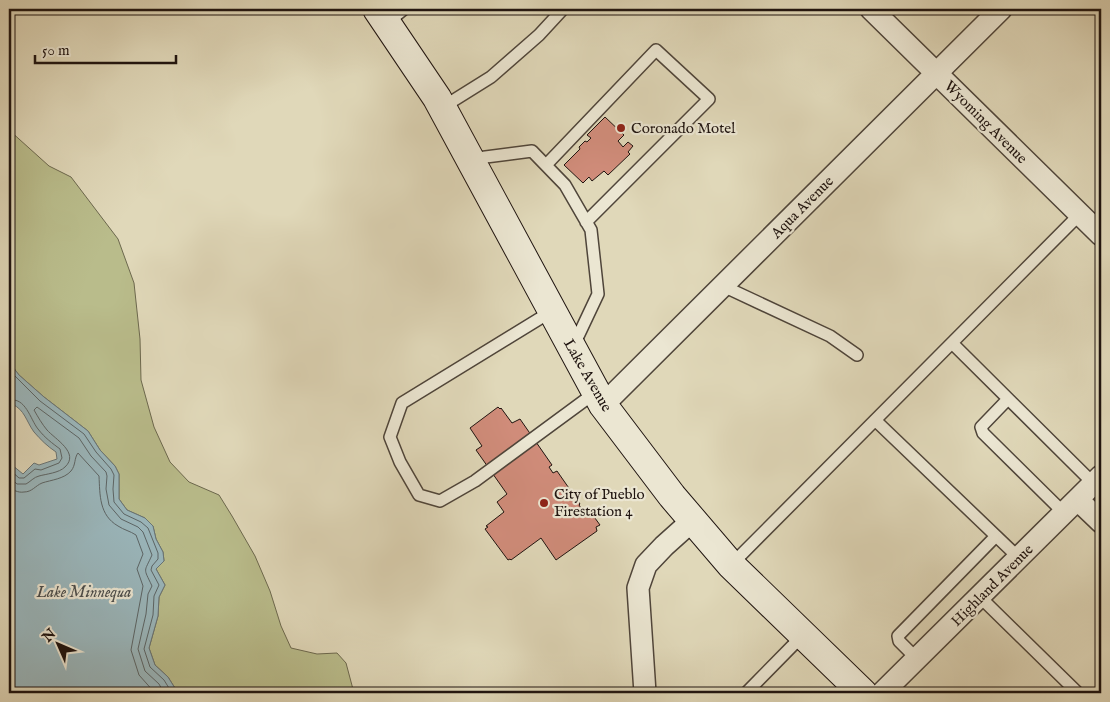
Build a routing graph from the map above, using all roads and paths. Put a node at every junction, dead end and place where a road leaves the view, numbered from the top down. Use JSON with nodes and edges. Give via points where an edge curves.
{"nodes":[{"id":1,"x":563,"y":9,"type":"edge"},
{"id":2,"x":872,"y":9,"type":"edge"},
{"id":3,"x":1001,"y":9,"type":"edge"},
{"id":4,"x":390,"y":13,"type":"edge"},
{"id":5,"x":936,"y":73,"type":"junction"},
{"id":6,"x":442,"y":108,"type":"junction"},
{"id":7,"x":470,"y":159,"type":"junction"},
{"id":8,"x":546,"y":165,"type":"junction"},
{"id":9,"x":1080,"y":214,"type":"junction"},
{"id":10,"x":586,"y":222,"type":"junction"},
{"id":11,"x":1101,"y":235,"type":"edge"},
{"id":12,"x":723,"y":286,"type":"junction"},
{"id":13,"x":552,"y":311,"type":"junction"},
{"id":14,"x":952,"y":343,"type":"junction"},
{"id":15,"x":572,"y":348,"type":"junction"},
{"id":16,"x":857,"y":355,"type":"dead end"},
{"id":17,"x":600,"y":398,"type":"junction"},
{"id":18,"x":1008,"y":399,"type":"junction"},
{"id":19,"x":875,"y":420,"type":"junction"},
{"id":20,"x":1098,"y":480,"type":"edge"},
{"id":21,"x":1071,"y":506,"type":"junction"},
{"id":22,"x":693,"y":520,"type":"junction"},
{"id":23,"x":1101,"y":522,"type":"edge"},
{"id":24,"x":996,"y":536,"type":"junction"},
{"id":25,"x":1019,"y":558,"type":"junction"},
{"id":26,"x":731,"y":565,"type":"junction"},
{"id":27,"x":980,"y":597,"type":"junction"},
{"id":28,"x":803,"y":635,"type":"junction"},
{"id":29,"x":917,"y":659,"type":"junction"},
{"id":30,"x":646,"y":693,"type":"edge"},
{"id":31,"x":746,"y":693,"type":"edge"},
{"id":32,"x":863,"y":693,"type":"edge"},
{"id":33,"x":882,"y":693,"type":"edge"},
{"id":34,"x":1078,"y":693,"type":"edge"}],
"edges":[{"from":1,"to":6,"type":"lane","via":[[492,77]]},
{"from":2,"to":5,"type":"street","name":"Wyoming Avenue"},
{"from":3,"to":5,"type":"street","name":"Aqua Avenue"},
{"from":4,"to":6,"type":"main road","name":"Lake Avenue"},
{"from":5,"to":9,"type":"street","name":"Wyoming Avenue"},
{"from":5,"to":12,"type":"street","name":"Aqua Avenue"},
{"from":6,"to":7,"type":"main road","name":"Lake Avenue"},
{"from":7,"to":8,"type":"lane","via":[[532,151]]},
{"from":7,"to":13,"type":"main road","name":"Lake Avenue"},
{"from":8,"to":10,"type":"lane","via":[[565,185]]},
{"from":8,"to":10,"type":"lane","via":[[656,50],[709,99]]},
{"from":9,"to":11,"type":"street","name":"Wyoming Avenue"},
{"from":9,"to":14,"type":"lane"},
{"from":10,"to":15,"type":"lane","via":[[591,230],[598,294]]},
{"from":12,"to":16,"type":"lane","via":[[830,336]]},
{"from":12,"to":17,"type":"street","name":"Aqua Avenue"},
{"from":13,"to":15,"type":"main road","name":"Lake Avenue"},
{"from":13,"to":17,"type":"lane","via":[[402,403],[390,437],[400,462],[419,495],[440,501]]},
{"from":14,"to":18,"type":"lane"},
{"from":14,"to":19,"type":"lane"},
{"from":15,"to":17,"type":"main road","name":"Lake Avenue"},
{"from":17,"to":22,"type":"main road","name":"Lake Avenue"},
{"from":18,"to":20,"type":"lane"},
{"from":18,"to":21,"type":"lane","via":[[981,427],[983,433]]},
{"from":19,"to":24,"type":"lane"},
{"from":19,"to":26,"type":"lane"},
{"from":20,"to":21,"type":"street","name":"Highland Avenue"},
{"from":21,"to":23,"type":"street"},
{"from":21,"to":25,"type":"street","name":"Highland Avenue"},
{"from":22,"to":26,"type":"main road","name":"Lake Avenue"},
{"from":22,"to":30,"type":"street","via":[[646,565],[638,588]]},
{"from":24,"to":25,"type":"lane"},
{"from":24,"to":29,"type":"lane","via":[[898,636]]},
{"from":25,"to":27,"type":"street","name":"Highland Avenue"},
{"from":26,"to":28,"type":"main road","name":"Lake Avenue"},
{"from":27,"to":29,"type":"street","name":"Highland Avenue"},
{"from":27,"to":34,"type":"lane"},
{"from":28,"to":31,"type":"lane"},
{"from":28,"to":32,"type":"main road","name":"Lake Avenue"},
{"from":29,"to":33,"type":"street","name":"Highland Avenue"}]}
